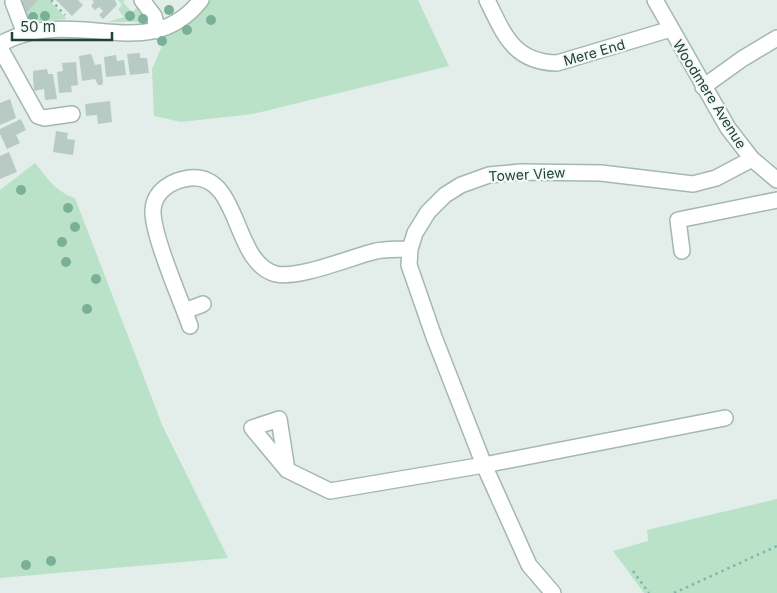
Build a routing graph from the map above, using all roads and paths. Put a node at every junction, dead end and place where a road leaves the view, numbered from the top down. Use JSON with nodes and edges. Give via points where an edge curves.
{"nodes":[{"id":1,"x":51,"y":0,"type":"edge"},
{"id":2,"x":142,"y":0,"type":"edge"},
{"id":3,"x":200,"y":0,"type":"edge"},
{"id":4,"x":487,"y":0,"type":"edge"},
{"id":5,"x":654,"y":0,"type":"edge"},
{"id":6,"x":11,"y":1,"type":"edge"},
{"id":7,"x":72,"y":29,"type":"junction"},
{"id":8,"x":670,"y":29,"type":"junction"},
{"id":9,"x":158,"y":31,"type":"junction"},
{"id":10,"x":25,"y":34,"type":"junction"},
{"id":11,"x":777,"y":38,"type":"edge"},
{"id":12,"x":0,"y":44,"type":"edge"},
{"id":13,"x":0,"y":48,"type":"edge"},
{"id":14,"x":703,"y":87,"type":"junction"},
{"id":15,"x":72,"y":114,"type":"dead end"},
{"id":16,"x":752,"y":159,"type":"junction"},
{"id":17,"x":777,"y":180,"type":"edge"},
{"id":18,"x":777,"y":200,"type":"edge"},
{"id":19,"x":410,"y":249,"type":"junction"},
{"id":20,"x":682,"y":251,"type":"dead end"},
{"id":21,"x":203,"y":304,"type":"dead end"},
{"id":22,"x":185,"y":311,"type":"junction"},
{"id":23,"x":190,"y":326,"type":"dead end"},
{"id":24,"x":725,"y":418,"type":"dead end"},
{"id":25,"x":484,"y":465,"type":"junction"},
{"id":26,"x":287,"y":470,"type":"dead end"},
{"id":27,"x":777,"y":546,"type":"edge"},
{"id":28,"x":633,"y":571,"type":"dead end"},
{"id":29,"x":553,"y":593,"type":"edge"},
{"id":30,"x":649,"y":593,"type":"edge"},
{"id":31,"x":674,"y":593,"type":"edge"}],
"edges":[{"from":1,"to":7,"type":"path","via":[[68,18]]},
{"from":2,"to":9,"type":"street","via":[[154,16]]},
{"from":3,"to":9,"type":"street","via":[[181,20]]},
{"from":4,"to":8,"type":"street","name":"Mere End","via":[[506,38],[516,50],[545,63],[557,63]]},
{"from":5,"to":8,"type":"street","name":"Woodmere Avenue"},
{"from":6,"to":10,"type":"street"},
{"from":7,"to":9,"type":"street","via":[[124,33]]},
{"from":7,"to":10,"type":"street"},
{"from":8,"to":14,"type":"street","name":"Woodmere Avenue"},
{"from":10,"to":12,"type":"street"},
{"from":11,"to":14,"type":"street"},
{"from":13,"to":15,"type":"street","via":[[38,116]]},
{"from":14,"to":16,"type":"street","name":"Woodmere Avenue"},
{"from":16,"to":17,"type":"street","name":"Woodmere Avenue"},
{"from":16,"to":19,"type":"street","name":"Tower View","via":[[708,181],[693,184],[617,174],[568,172],[508,172],[480,177],[453,189],[433,206],[419,226]]},
{"from":18,"to":20,"type":"street","via":[[678,220]]},
{"from":19,"to":22,"type":"street","via":[[378,251],[297,273],[274,273],[255,258],[218,189],[204,180],[183,179],[161,192],[153,209],[157,232]]},
{"from":19,"to":25,"type":"street","name":"Tower View","via":[[413,280]]},
{"from":21,"to":22,"type":"street"},
{"from":22,"to":23,"type":"street"},
{"from":24,"to":25,"type":"street"},
{"from":25,"to":26,"type":"street","via":[[330,491]]},
{"from":25,"to":29,"type":"street","name":"Tower View","via":[[529,564]]},
{"from":27,"to":31,"type":"path"},
{"from":28,"to":30,"type":"path"}]}
